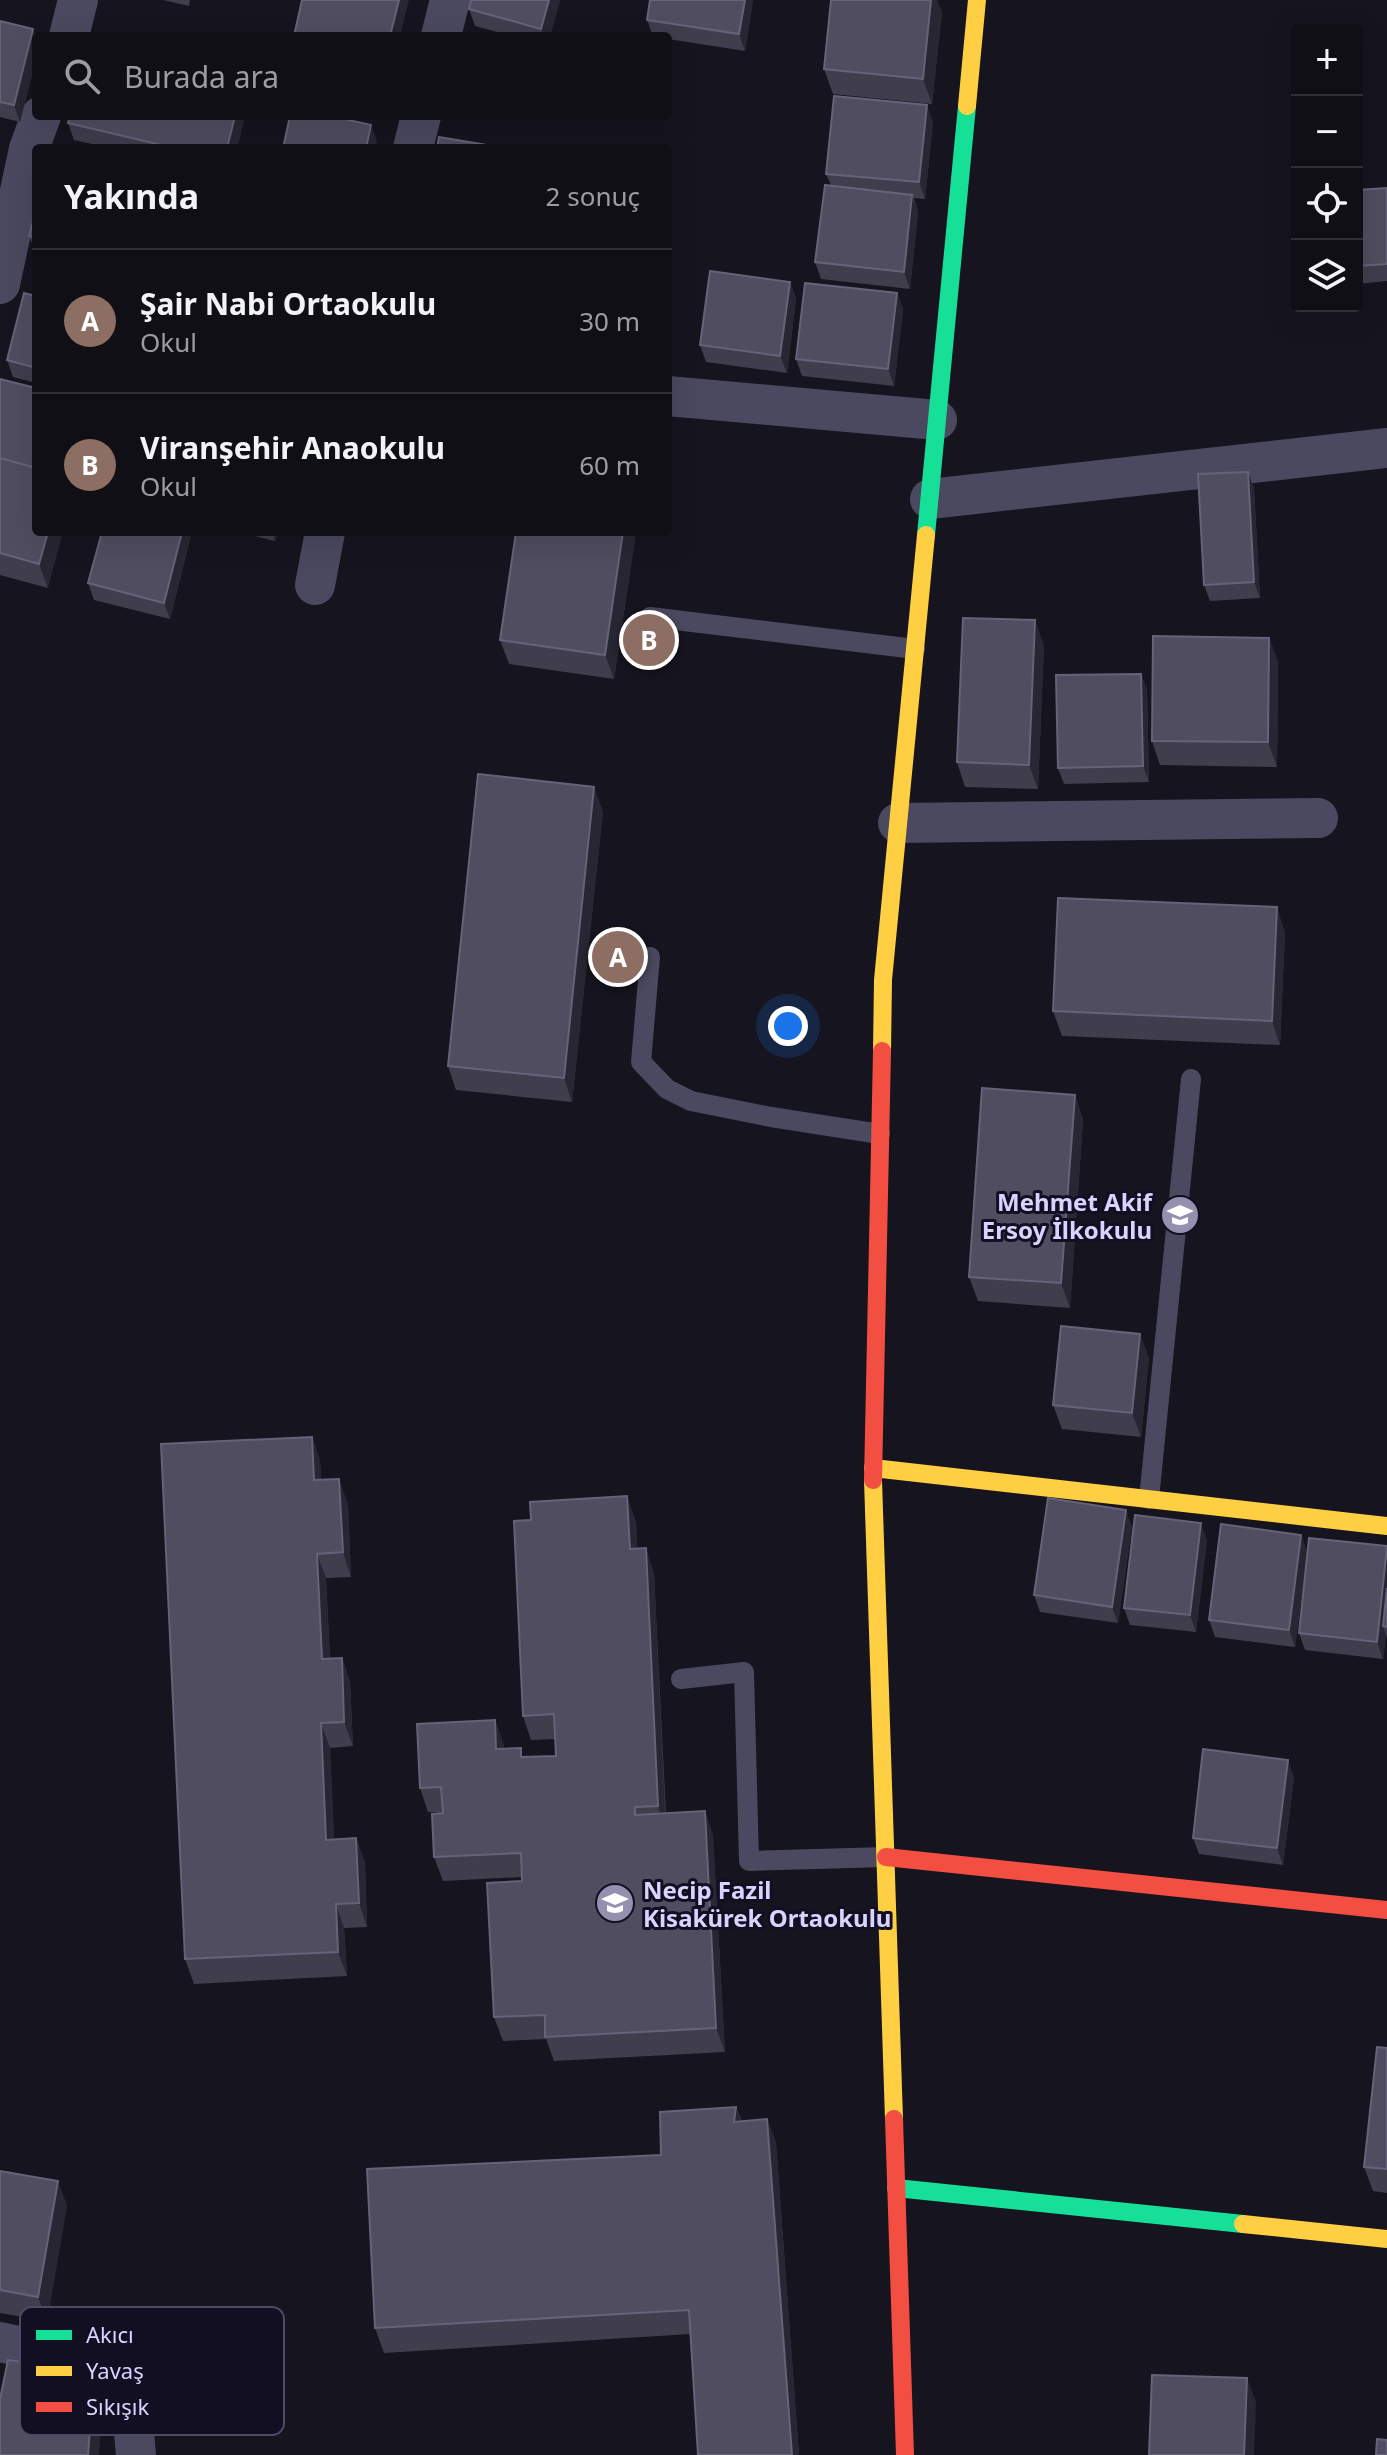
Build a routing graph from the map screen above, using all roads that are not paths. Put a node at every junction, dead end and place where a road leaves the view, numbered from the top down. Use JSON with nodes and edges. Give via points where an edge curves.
{"nodes":[{"id":1,"x":78,"y":0,"type":"edge"},
{"id":2,"x":450,"y":0,"type":"edge"},
{"id":3,"x":977,"y":0,"type":"edge"},
{"id":4,"x":70,"y":32,"type":"edge"},
{"id":5,"x":442,"y":32,"type":"edge"},
{"id":6,"x":420,"y":120,"type":"edge"},
{"id":7,"x":27,"y":139,"type":"edge"},
{"id":8,"x":414,"y":144,"type":"edge"},
{"id":9,"x":0,"y":284,"type":"edge"},
{"id":10,"x":672,"y":396,"type":"edge"},
{"id":11,"x":937,"y":420,"type":"junction"},
{"id":12,"x":1387,"y":448,"type":"edge"},
{"id":13,"x":930,"y":499,"type":"junction"},
{"id":14,"x":324,"y":536,"type":"edge"},
{"id":15,"x":315,"y":585,"type":"dead end"},
{"id":16,"x":650,"y":617,"type":"dead end"},
{"id":17,"x":915,"y":649,"type":"junction"},
{"id":18,"x":1318,"y":818,"type":"dead end"},
{"id":19,"x":898,"y":823,"type":"junction"},
{"id":20,"x":650,"y":957,"type":"dead end"},
{"id":21,"x":1191,"y":1079,"type":"dead end"},
{"id":22,"x":880,"y":1134,"type":"junction"},
{"id":23,"x":873,"y":1468,"type":"junction"},
{"id":24,"x":1149,"y":1499,"type":"junction"},
{"id":25,"x":1387,"y":1526,"type":"edge"},
{"id":26,"x":681,"y":1679,"type":"dead end"},
{"id":27,"x":886,"y":1857,"type":"junction"},
{"id":28,"x":1387,"y":1910,"type":"edge"},
{"id":29,"x":896,"y":2188,"type":"junction"},
{"id":30,"x":1387,"y":2239,"type":"edge"},
{"id":31,"x":0,"y":2342,"type":"edge"},
{"id":32,"x":20,"y":2346,"type":"edge"},
{"id":33,"x":135,"y":2435,"type":"edge"},
{"id":34,"x":136,"y":2455,"type":"edge"},
{"id":35,"x":905,"y":2455,"type":"edge"}],
"edges":[{"from":1,"to":4,"type":"street"},
{"from":2,"to":5,"type":"street"},
{"from":3,"to":11,"type":"street"},
{"from":6,"to":8,"type":"street"},
{"from":7,"to":9,"type":"street"},
{"from":10,"to":11,"type":"street"},
{"from":11,"to":13,"type":"street"},
{"from":12,"to":13,"type":"street"},
{"from":13,"to":17,"type":"street"},
{"from":14,"to":15,"type":"street"},
{"from":16,"to":17,"type":"lane"},
{"from":17,"to":19,"type":"street"},
{"from":18,"to":19,"type":"street"},
{"from":19,"to":22,"type":"street","via":[[883,980]]},
{"from":20,"to":22,"type":"lane","via":[[641,1062],[667,1089],[691,1101]]},
{"from":21,"to":24,"type":"lane"},
{"from":22,"to":23,"type":"street"},
{"from":23,"to":24,"type":"street"},
{"from":23,"to":27,"type":"street"},
{"from":24,"to":25,"type":"street"},
{"from":26,"to":27,"type":"lane","via":[[744,1672],[749,1861]]},
{"from":27,"to":28,"type":"street"},
{"from":27,"to":29,"type":"street"},
{"from":29,"to":30,"type":"street"},
{"from":29,"to":35,"type":"street"},
{"from":31,"to":32,"type":"street"},
{"from":33,"to":34,"type":"street"}]}
